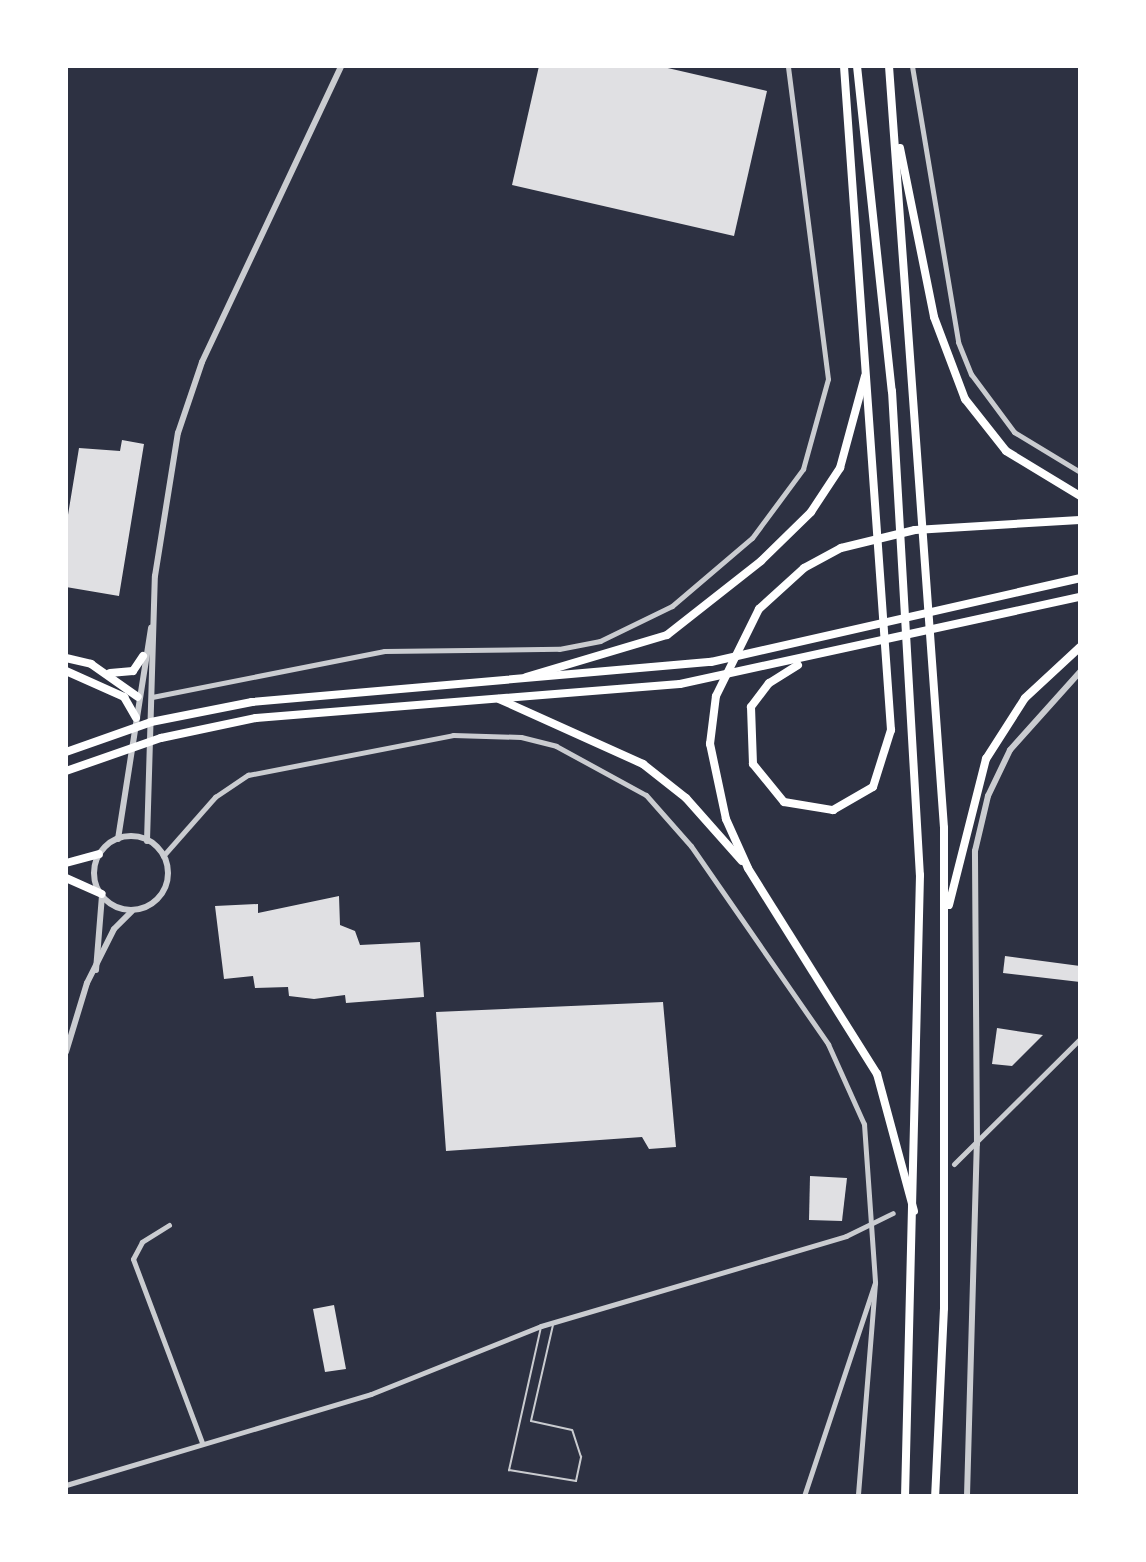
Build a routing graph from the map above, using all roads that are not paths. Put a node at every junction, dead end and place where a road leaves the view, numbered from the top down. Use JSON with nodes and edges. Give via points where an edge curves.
{"nodes":[{"id":1,"x":341,"y":66,"type":"edge"},
{"id":2,"x":788,"y":66,"type":"edge"},
{"id":3,"x":844,"y":66,"type":"edge"},
{"id":4,"x":857,"y":66,"type":"edge"},
{"id":5,"x":889,"y":66,"type":"edge"},
{"id":6,"x":912,"y":66,"type":"edge"},
{"id":7,"x":898,"y":144,"type":"junction"},
{"id":8,"x":867,"y":367,"type":"junction"},
{"id":9,"x":1080,"y":472,"type":"edge"},
{"id":10,"x":1080,"y":496,"type":"edge"},
{"id":11,"x":1080,"y":520,"type":"edge"},
{"id":12,"x":1080,"y":578,"type":"edge"},
{"id":13,"x":1080,"y":597,"type":"edge"},
{"id":14,"x":151,"y":625,"type":"junction"},
{"id":15,"x":1080,"y":647,"type":"edge"},
{"id":16,"x":143,"y":656,"type":"junction"},
{"id":17,"x":66,"y":658,"type":"edge"},
{"id":18,"x":805,"y":661,"type":"junction"},
{"id":19,"x":66,"y":671,"type":"edge"},
{"id":20,"x":105,"y":671,"type":"junction"},
{"id":21,"x":1080,"y":672,"type":"edge"},
{"id":22,"x":511,"y":682,"type":"junction"},
{"id":23,"x":124,"y":697,"type":"junction"},
{"id":24,"x":138,"y":697,"type":"junction"},
{"id":25,"x":152,"y":697,"type":"junction"},
{"id":26,"x":499,"y":699,"type":"junction"},
{"id":27,"x":136,"y":718,"type":"junction"},
{"id":28,"x":66,"y":752,"type":"edge"},
{"id":29,"x":66,"y":771,"type":"edge"},
{"id":30,"x":118,"y":839,"type":"junction"},
{"id":31,"x":147,"y":841,"type":"junction"},
{"id":32,"x":99,"y":854,"type":"junction"},
{"id":33,"x":163,"y":856,"type":"junction"},
{"id":34,"x":66,"y":863,"type":"edge"},
{"id":35,"x":748,"y":868,"type":"junction"},
{"id":36,"x":66,"y":878,"type":"edge"},
{"id":37,"x":102,"y":895,"type":"junction"},
{"id":38,"x":132,"y":911,"type":"junction"},
{"id":39,"x":946,"y":917,"type":"junction"},
{"id":40,"x":96,"y":970,"type":"junction"},
{"id":41,"x":1080,"y":1039,"type":"edge"},
{"id":42,"x":66,"y":1052,"type":"edge"},
{"id":43,"x":977,"y":1144,"type":"junction"},
{"id":44,"x":954,"y":1164,"type":"dead end"},
{"id":45,"x":893,"y":1213,"type":"dead end"},
{"id":46,"x":916,"y":1220,"type":"junction"},
{"id":47,"x":169,"y":1225,"type":"dead end"},
{"id":48,"x":874,"y":1226,"type":"junction"},
{"id":49,"x":875,"y":1283,"type":"junction"},
{"id":50,"x":553,"y":1322,"type":"junction"},
{"id":51,"x":541,"y":1326,"type":"junction"},
{"id":52,"x":202,"y":1443,"type":"junction"},
{"id":53,"x":66,"y":1485,"type":"edge"},
{"id":54,"x":804,"y":1496,"type":"edge"},
{"id":55,"x":858,"y":1496,"type":"edge"},
{"id":56,"x":905,"y":1496,"type":"edge"},
{"id":57,"x":935,"y":1496,"type":"edge"},
{"id":58,"x":967,"y":1496,"type":"edge"}],
"edges":[{"from":1,"to":14,"type":"street","via":[[188,397],[163,511]]},
{"from":2,"to":25,"type":"street","via":[[828,379],[803,469],[752,538],[672,606],[600,641],[559,649],[384,651]]},
{"from":3,"to":8,"type":"highway"},
{"from":4,"to":46,"type":"highway","via":[[892,391],[914,712]]},
{"from":5,"to":7,"type":"highway"},
{"from":6,"to":9,"type":"street","via":[[964,358],[1004,422]]},
{"from":7,"to":10,"type":"highway","via":[[934,317],[965,399],[1006,451]]},
{"from":7,"to":39,"type":"highway","via":[[938,692]]},
{"from":8,"to":18,"type":"highway","via":[[890,743],[873,787],[833,810],[800,809],[773,795],[757,777],[747,737],[762,690]]},
{"from":8,"to":22,"type":"highway","via":[[840,468],[811,512],[761,561],[667,635]]},
{"from":11,"to":35,"type":"highway","via":[[984,526],[860,543],[813,563],[771,596],[725,670],[712,717],[713,770]]},
{"from":12,"to":22,"type":"highway","via":[[739,657]]},
{"from":13,"to":18,"type":"highway"},
{"from":14,"to":16,"type":"street"},
{"from":14,"to":25,"type":"street"},
{"from":15,"to":39,"type":"highway","via":[[1025,698],[986,759],[964,825]]},
{"from":16,"to":20,"type":"highway","via":[[127,673]]},
{"from":16,"to":24,"type":"street"},
{"from":17,"to":20,"type":"highway"},
{"from":18,"to":26,"type":"highway","via":[[705,680]]},
{"from":19,"to":23,"type":"highway"},
{"from":20,"to":24,"type":"highway"},
{"from":21,"to":43,"type":"street","via":[[1019,735],[980,826],[971,929]]},
{"from":22,"to":28,"type":"highway","via":[[278,699],[162,719]]},
{"from":23,"to":24,"type":"highway"},
{"from":23,"to":27,"type":"highway"},
{"from":24,"to":25,"type":"street"},
{"from":24,"to":27,"type":"street"},
{"from":25,"to":31,"type":"street"},
{"from":26,"to":29,"type":"highway","via":[[282,715],[161,738]]},
{"from":26,"to":35,"type":"highway","via":[[643,764],[686,798]]},
{"from":27,"to":30,"type":"street"},
{"from":30,"to":31,"type":"street"},
{"from":30,"to":32,"type":"street"},
{"from":31,"to":33,"type":"street"},
{"from":32,"to":34,"type":"highway"},
{"from":32,"to":37,"type":"street","via":[[95,877]]},
{"from":33,"to":38,"type":"street","via":[[162,894]]},
{"from":33,"to":48,"type":"street","via":[[221,792],[276,767],[484,734],[521,737],[602,765],[669,818],[828,1044],[864,1124]]},
{"from":35,"to":46,"type":"highway","via":[[877,1074]]},
{"from":36,"to":37,"type":"highway"},
{"from":37,"to":38,"type":"street"},
{"from":37,"to":40,"type":"street"},
{"from":38,"to":40,"type":"street","via":[[114,929]]},
{"from":39,"to":57,"type":"highway"},
{"from":40,"to":42,"type":"street"},
{"from":41,"to":43,"type":"street"},
{"from":43,"to":44,"type":"street"},
{"from":43,"to":58,"type":"street"},
{"from":45,"to":48,"type":"street"},
{"from":46,"to":56,"type":"highway"},
{"from":47,"to":52,"type":"street","via":[[142,1242],[133,1259]]},
{"from":48,"to":49,"type":"street"},
{"from":48,"to":50,"type":"street"},
{"from":49,"to":54,"type":"street"},
{"from":49,"to":55,"type":"street"},
{"from":50,"to":51,"type":"street"},
{"from":50,"to":51,"type":"lane","via":[[531,1421],[572,1430],[581,1457],[576,1481],[509,1470]]},
{"from":51,"to":52,"type":"street","via":[[371,1394]]},
{"from":52,"to":53,"type":"street"}]}
